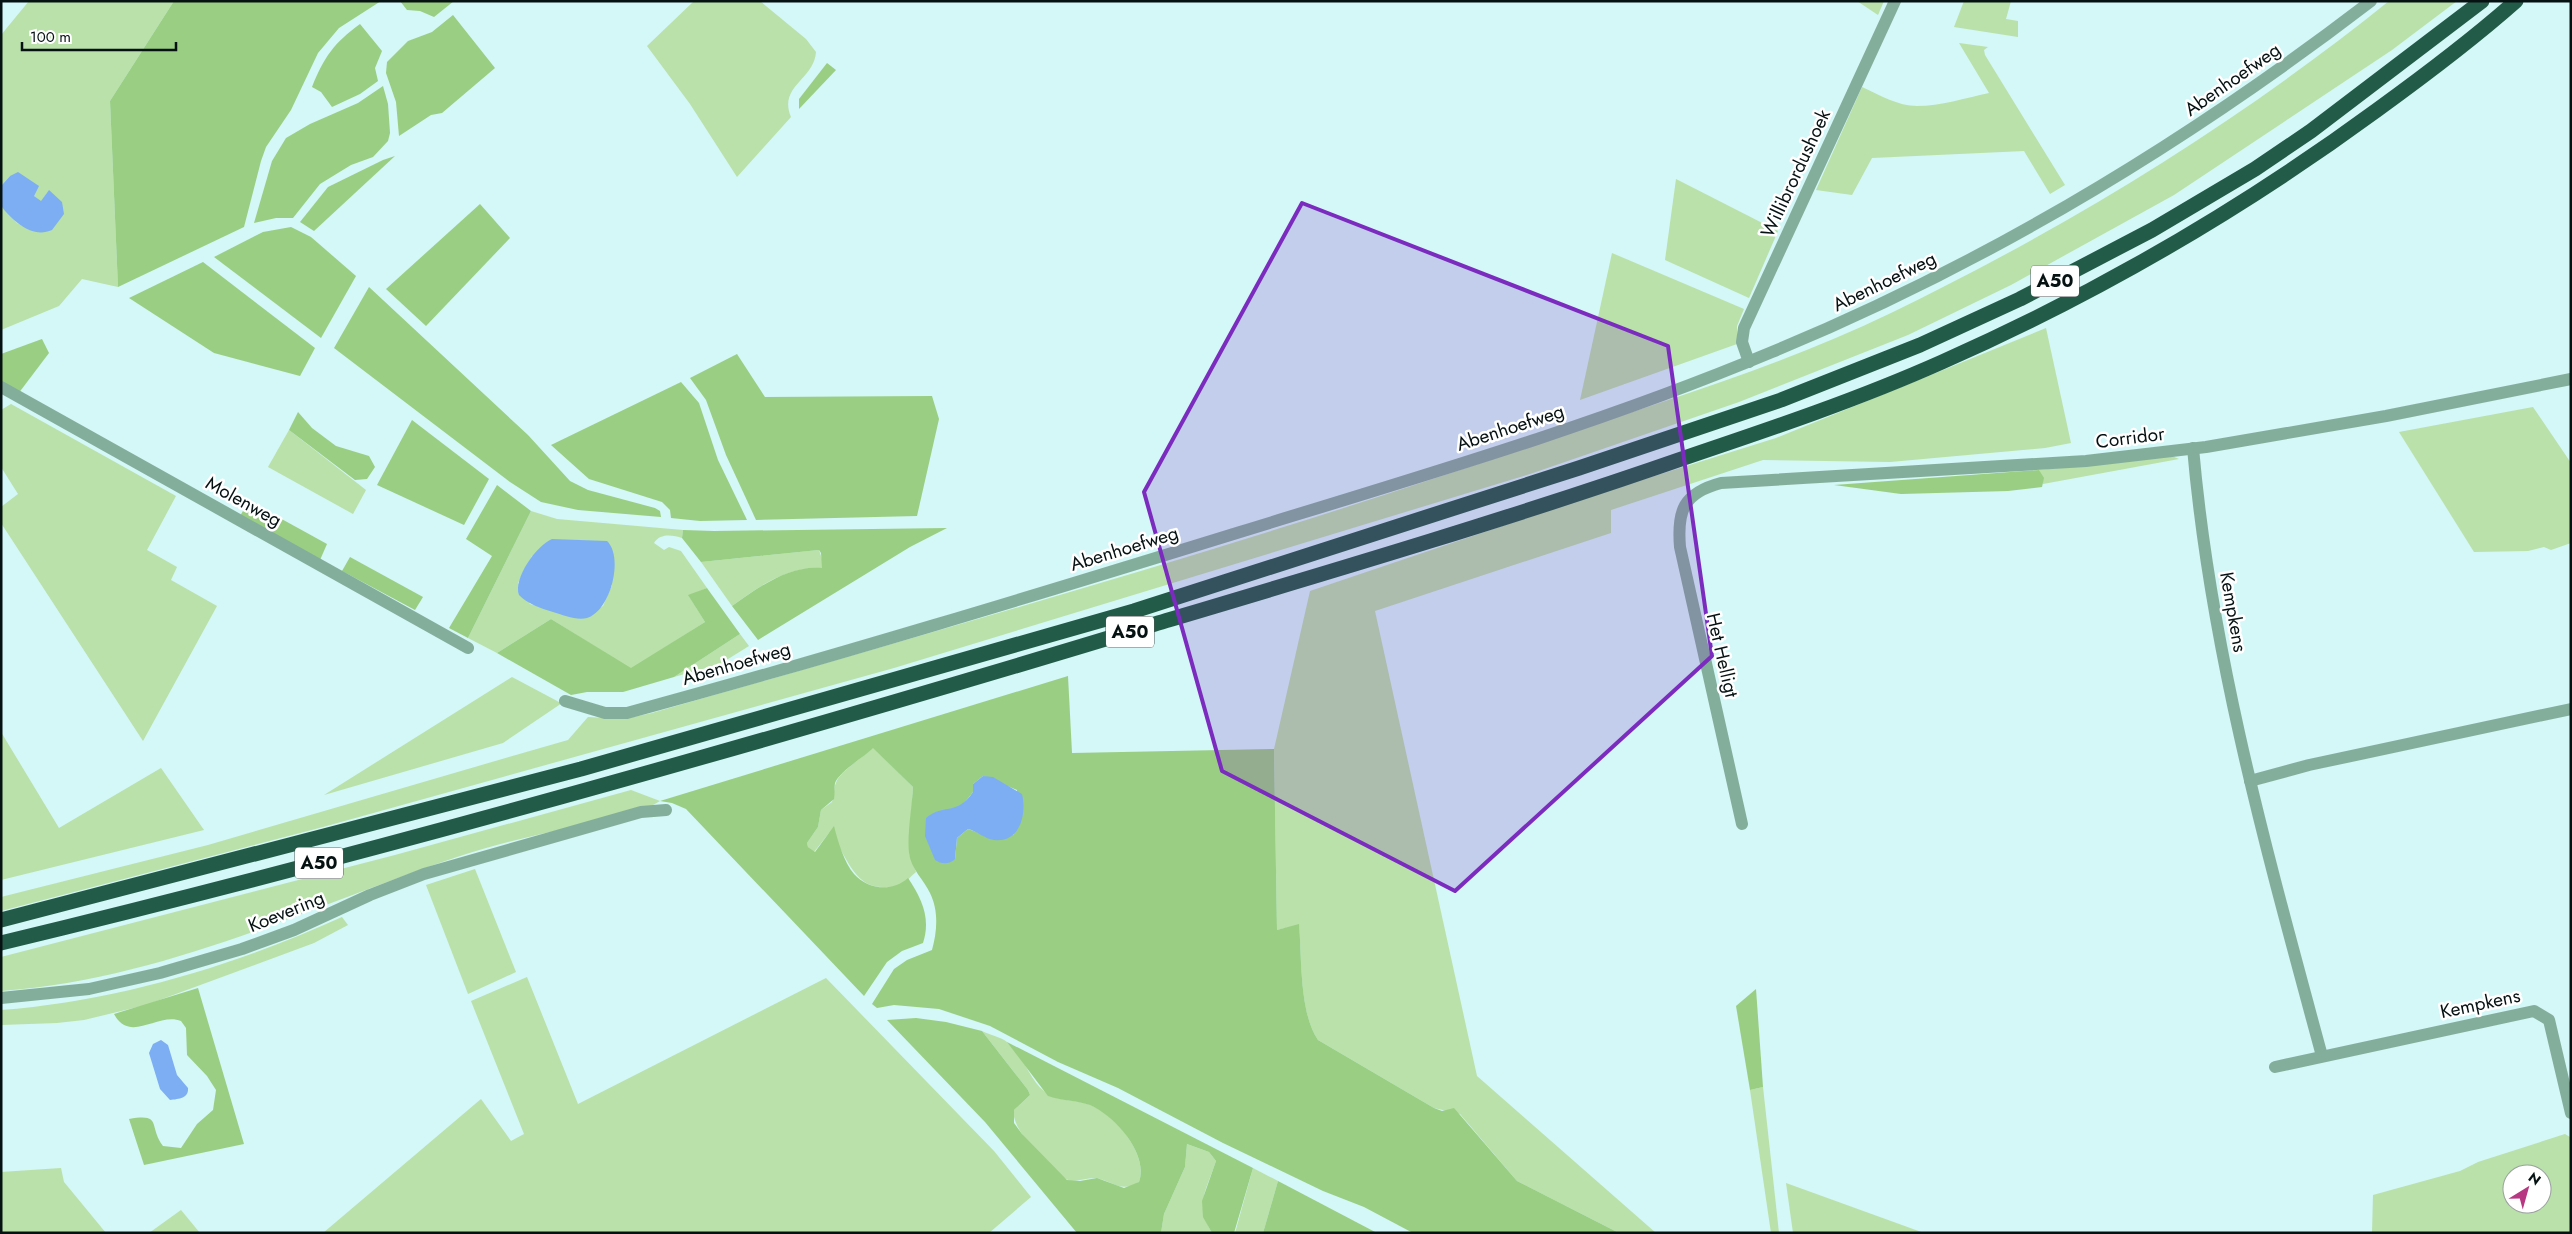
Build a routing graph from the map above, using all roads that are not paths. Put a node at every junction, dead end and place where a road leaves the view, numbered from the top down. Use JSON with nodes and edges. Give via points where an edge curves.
{"nodes":[{"id":1,"x":1895,"y":1,"type":"edge"},
{"id":2,"x":2370,"y":1,"type":"edge"},
{"id":3,"x":2482,"y":1,"type":"edge"},
{"id":4,"x":2516,"y":1,"type":"edge"},
{"id":5,"x":2526,"y":1,"type":"edge"},
{"id":6,"x":2502,"y":13,"type":"junction"},
{"id":7,"x":1749,"y":362,"type":"junction"},
{"id":8,"x":2571,"y":379,"type":"edge"},
{"id":9,"x":1,"y":387,"type":"edge"},
{"id":10,"x":2193,"y":448,"type":"junction"},
{"id":11,"x":1692,"y":496,"type":"joint"},
{"id":12,"x":468,"y":648,"type":"dead end"},
{"id":13,"x":565,"y":702,"type":"dead end"},
{"id":14,"x":2571,"y":709,"type":"edge"},
{"id":15,"x":2250,"y":781,"type":"junction"},
{"id":16,"x":666,"y":810,"type":"dead end"},
{"id":17,"x":1742,"y":824,"type":"dead end"},
{"id":18,"x":1,"y":920,"type":"edge"},
{"id":19,"x":1,"y":943,"type":"edge"},
{"id":20,"x":1,"y":998,"type":"edge"},
{"id":21,"x":2322,"y":1056,"type":"junction"},
{"id":22,"x":2275,"y":1067,"type":"dead end"},
{"id":23,"x":2571,"y":1113,"type":"edge"}],
"edges":[{"from":1,"to":7,"type":"street","name":"Willibrordushoek","via":[[1744,328],[1742,342]]},
{"from":2,"to":7,"type":"street","name":"Abenhoefweg","via":[[2201,124],[2076,202],[1932,280]]},
{"from":3,"to":18,"type":"highway","number":"A50","via":[[2311,131],[2255,169],[2152,230],[2020,299],[1920,345],[1781,400],[1134,611],[581,769]]},
{"from":4,"to":6,"type":"highway","number":"A50"},
{"from":5,"to":6,"type":"highway","number":"A50"},
{"from":6,"to":19,"type":"highway","number":"A50","via":[[2342,136],[2242,203],[2163,250],[2030,320],[1941,362],[1794,420],[1622,480],[1375,558],[865,712],[374,849]]},
{"from":7,"to":13,"type":"street","name":"Abenhoefweg","via":[[1556,432],[904,635],[627,713],[587,710]]},
{"from":8,"to":10,"type":"street","name":"Corridor","via":[[2386,416]]},
{"from":9,"to":12,"type":"street","name":"Molenweg"},
{"from":10,"to":11,"type":"street","name":"Corridor","via":[[2086,461],[1721,483],[1705,487]]},
{"from":10,"to":15,"type":"street","name":"Kempkens","via":[[2206,563]]},
{"from":11,"to":17,"type":"street","name":"Het Helligt","via":[[1681,513],[1680,547]]},
{"from":14,"to":15,"type":"street","via":[[2318,763]]},
{"from":15,"to":21,"type":"street","name":"Kempkens"},
{"from":16,"to":20,"type":"street","name":"Koevering","via":[[641,812],[424,874],[294,930],[169,970],[89,989]]},
{"from":21,"to":22,"type":"street","name":"Kempkens"},
{"from":21,"to":23,"type":"street","name":"Kempkens","via":[[2534,1011],[2549,1020]]}]}
